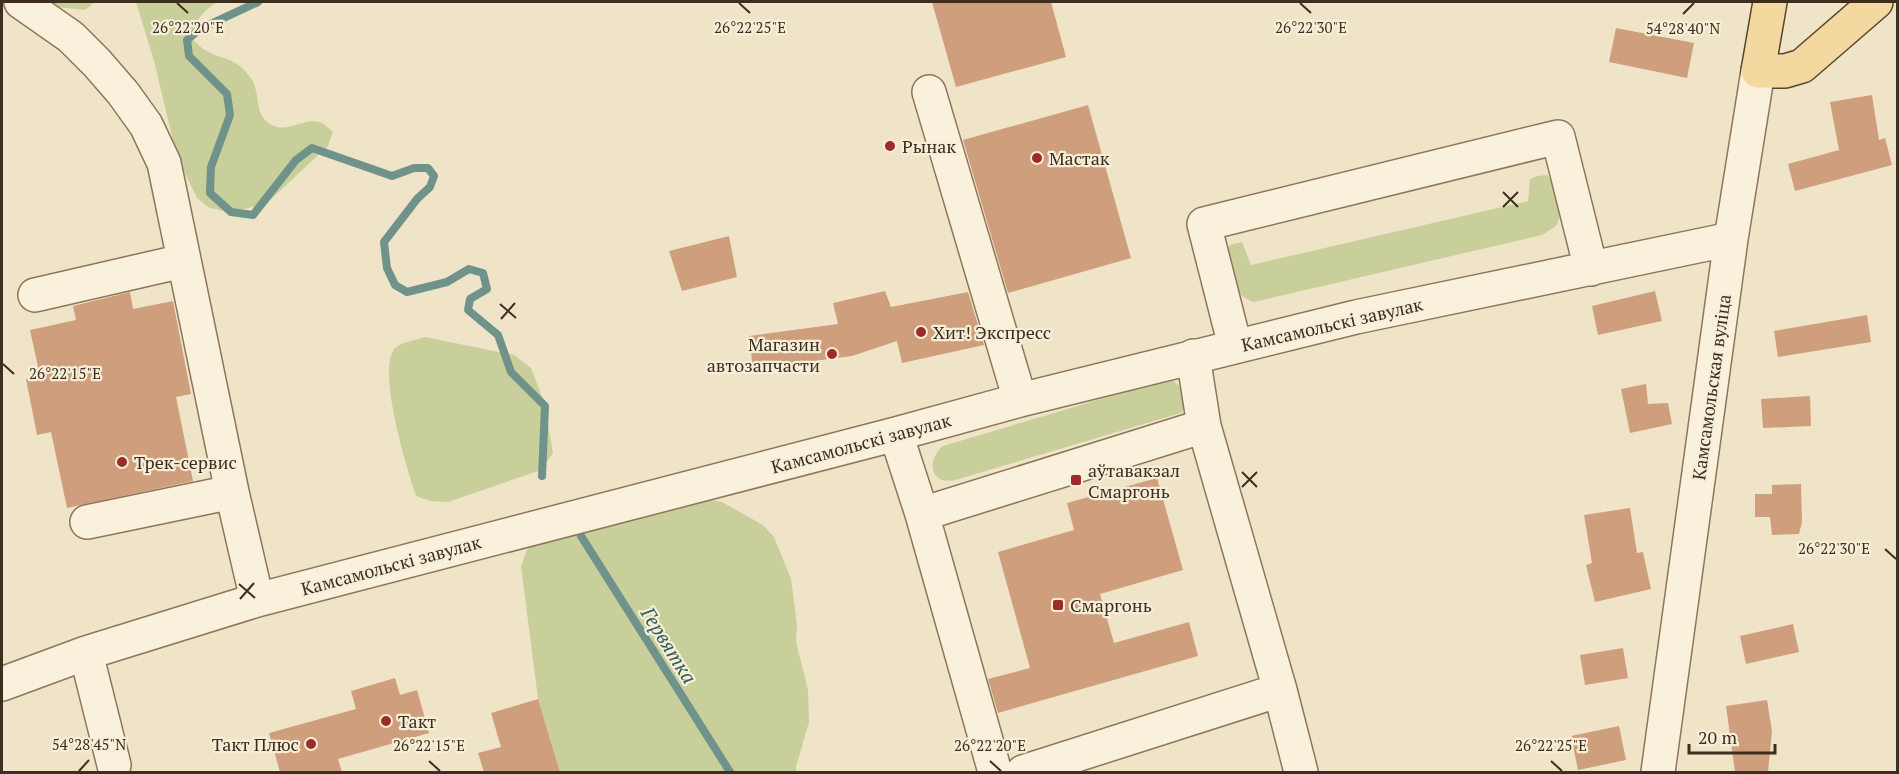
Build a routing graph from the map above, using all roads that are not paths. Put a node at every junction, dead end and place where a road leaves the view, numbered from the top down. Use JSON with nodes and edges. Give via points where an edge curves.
{"nodes":[{"id":1,"x":21,"y":2,"type":"edge"},
{"id":2,"x":1770,"y":2,"type":"edge"},
{"id":3,"x":1876,"y":2,"type":"edge"},
{"id":4,"x":1758,"y":71,"type":"junction"},
{"id":5,"x":930,"y":92,"type":"dead end"},
{"id":6,"x":1731,"y":239,"type":"junction"},
{"id":7,"x":183,"y":261,"type":"junction"},
{"id":8,"x":1591,"y":268,"type":"junction"},
{"id":9,"x":35,"y":295,"type":"dead end"},
{"id":10,"x":1235,"y":346,"type":"junction"},
{"id":11,"x":1192,"y":356,"type":"junction"},
{"id":12,"x":1020,"y":400,"type":"junction"},
{"id":13,"x":1204,"y":426,"type":"junction"},
{"id":14,"x":896,"y":434,"type":"junction"},
{"id":15,"x":232,"y":492,"type":"junction"},
{"id":16,"x":922,"y":514,"type":"junction"},
{"id":17,"x":87,"y":522,"type":"dead end"},
{"id":18,"x":256,"y":600,"type":"junction"},
{"id":19,"x":86,"y":653,"type":"junction"},
{"id":20,"x":2,"y":684,"type":"edge"},
{"id":21,"x":1280,"y":690,"type":"junction"},
{"id":22,"x":114,"y":765,"type":"dead end"},
{"id":23,"x":995,"y":772,"type":"edge"},
{"id":24,"x":1023,"y":772,"type":"edge"},
{"id":25,"x":1301,"y":772,"type":"edge"},
{"id":26,"x":1658,"y":772,"type":"edge"}],
"edges":[{"from":1,"to":7,"type":"street","via":[[72,37],[146,125],[164,163]]},
{"from":2,"to":4,"type":"main road","name":"Камсамольская вуліца"},
{"from":3,"to":4,"type":"main road","via":[[1802,66]]},
{"from":4,"to":6,"type":"street","name":"Камсамольская вуліца"},
{"from":5,"to":12,"type":"street"},
{"from":6,"to":8,"type":"street","name":"Камсамольскі завулак"},
{"from":6,"to":26,"type":"street","name":"Камсамольская вуліца"},
{"from":7,"to":9,"type":"street"},
{"from":7,"to":15,"type":"street"},
{"from":8,"to":10,"type":"street","name":"Камсамольскі завулак"},
{"from":8,"to":10,"type":"street","via":[[1558,137],[1204,224]]},
{"from":10,"to":11,"type":"street","name":"Камсамольскі завулак"},
{"from":11,"to":12,"type":"street","name":"Камсамольскі завулак"},
{"from":11,"to":13,"type":"street"},
{"from":12,"to":14,"type":"street","name":"Камсамольскі завулак"},
{"from":13,"to":16,"type":"street"},
{"from":13,"to":21,"type":"street"},
{"from":14,"to":16,"type":"street"},
{"from":14,"to":18,"type":"street","name":"Камсамольскі завулак"},
{"from":15,"to":17,"type":"street"},
{"from":15,"to":18,"type":"street"},
{"from":16,"to":23,"type":"street"},
{"from":18,"to":19,"type":"street","name":"Камсамольскі завулак"},
{"from":19,"to":20,"type":"street","name":"Камсамольскі завулак"},
{"from":19,"to":22,"type":"street"},
{"from":21,"to":24,"type":"street"},
{"from":21,"to":25,"type":"street"}]}
